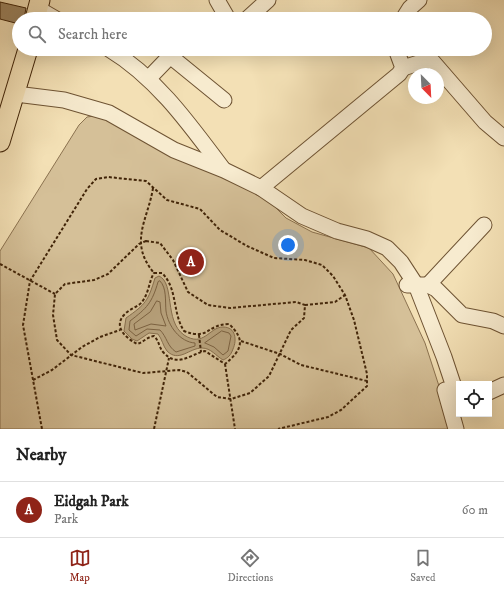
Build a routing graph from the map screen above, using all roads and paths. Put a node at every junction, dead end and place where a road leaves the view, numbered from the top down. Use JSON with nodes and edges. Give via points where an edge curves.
{"nodes":[{"id":1,"x":217,"y":0,"type":"edge"},
{"id":2,"x":268,"y":0,"type":"edge"},
{"id":3,"x":224,"y":12,"type":"edge"},
{"id":4,"x":255,"y":12,"type":"edge"},
{"id":5,"x":26,"y":56,"type":"edge"},
{"id":6,"x":120,"y":56,"type":"edge"},
{"id":7,"x":170,"y":56,"type":"edge"},
{"id":8,"x":178,"y":56,"type":"edge"},
{"id":9,"x":399,"y":56,"type":"edge"},
{"id":10,"x":403,"y":68,"type":"junction"},
{"id":11,"x":149,"y":78,"type":"junction"},
{"id":12,"x":16,"y":94,"type":"junction"},
{"id":13,"x":224,"y":100,"type":"dead end"},
{"id":14,"x":504,"y":138,"type":"edge"},
{"id":15,"x":0,"y":142,"type":"edge"},
{"id":16,"x":224,"y":170,"type":"junction"},
{"id":17,"x":153,"y":188,"type":"junction"},
{"id":18,"x":261,"y":188,"type":"junction"},
{"id":19,"x":484,"y":225,"type":"dead end"},
{"id":20,"x":142,"y":243,"type":"junction"},
{"id":21,"x":0,"y":264,"type":"edge"},
{"id":22,"x":154,"y":272,"type":"junction"},
{"id":23,"x":30,"y":281,"type":"junction"},
{"id":24,"x":416,"y":285,"type":"junction"},
{"id":25,"x":55,"y":294,"type":"junction"},
{"id":26,"x":345,"y":295,"type":"junction"},
{"id":27,"x":306,"y":305,"type":"junction"},
{"id":28,"x":504,"y":326,"type":"edge"},
{"id":29,"x":120,"y":330,"type":"junction"},
{"id":30,"x":199,"y":336,"type":"junction"},
{"id":31,"x":241,"y":341,"type":"junction"},
{"id":32,"x":201,"y":351,"type":"junction"},
{"id":33,"x":280,"y":354,"type":"junction"},
{"id":34,"x":71,"y":355,"type":"junction"},
{"id":35,"x":169,"y":358,"type":"junction"},
{"id":36,"x":225,"y":364,"type":"junction"},
{"id":37,"x":166,"y":371,"type":"junction"},
{"id":38,"x":33,"y":380,"type":"junction"},
{"id":39,"x":367,"y":381,"type":"junction"},
{"id":40,"x":504,"y":385,"type":"edge"},
{"id":41,"x":492,"y":391,"type":"edge"},
{"id":42,"x":230,"y":400,"type":"junction"},
{"id":43,"x":456,"y":400,"type":"edge"},
{"id":44,"x":457,"y":417,"type":"edge"},
{"id":45,"x":462,"y":417,"type":"edge"},
{"id":46,"x":42,"y":429,"type":"edge"},
{"id":47,"x":154,"y":429,"type":"edge"},
{"id":48,"x":235,"y":429,"type":"edge"},
{"id":49,"x":278,"y":429,"type":"edge"},
{"id":50,"x":456,"y":429,"type":"edge"},
{"id":51,"x":466,"y":429,"type":"edge"}],
"edges":[{"from":1,"to":3,"type":"street"},
{"from":2,"to":4,"type":"street"},
{"from":5,"to":12,"type":"main road"},
{"from":6,"to":11,"type":"street"},
{"from":7,"to":11,"type":"street"},
{"from":8,"to":13,"type":"street"},
{"from":9,"to":10,"type":"street"},
{"from":10,"to":14,"type":"street","via":[[428,60],[433,62],[485,122]]},
{"from":10,"to":18,"type":"street","via":[[399,74]]},
{"from":11,"to":16,"type":"street"},
{"from":12,"to":15,"type":"main road"},
{"from":12,"to":16,"type":"street","via":[[64,100],[108,113],[174,150]]},
{"from":16,"to":18,"type":"street"},
{"from":17,"to":20,"type":"path","via":[[140,234]]},
{"from":17,"to":23,"type":"path","via":[[146,181],[108,178],[96,180],[87,189]]},
{"from":17,"to":26,"type":"path","via":[[167,200],[200,209],[220,230],[246,246],[274,258],[305,260],[322,265],[333,276]]},
{"from":18,"to":24,"type":"street","via":[[302,216],[387,248],[401,262]]},
{"from":19,"to":24,"type":"street"},
{"from":20,"to":22,"type":"path","via":[[147,264]]},
{"from":20,"to":25,"type":"path","via":[[108,274],[94,280],[65,284]]},
{"from":20,"to":27,"type":"path","via":[[160,243],[188,292],[208,305],[230,308],[296,302]]},
{"from":21,"to":23,"type":"path"},
{"from":22,"to":29,"type":"path","via":[[142,302],[124,314]]},
{"from":22,"to":30,"type":"path","via":[[162,273],[172,286],[178,322],[184,331]]},
{"from":23,"to":25,"type":"path"},
{"from":23,"to":38,"type":"path","via":[[23,325]]},
{"from":24,"to":28,"type":"street","via":[[436,289],[462,315],[493,321]]},
{"from":24,"to":43,"type":"street","via":[[444,357]]},
{"from":25,"to":34,"type":"path","via":[[53,315],[57,340]]},
{"from":26,"to":27,"type":"path","via":[[335,302]]},
{"from":26,"to":39,"type":"path","via":[[354,320]]},
{"from":27,"to":33,"type":"path","via":[[304,318],[291,330]]},
{"from":29,"to":34,"type":"path","via":[[100,337]]},
{"from":29,"to":35,"type":"path","via":[[137,344],[142,343],[147,337],[154,336]]},
{"from":30,"to":31,"type":"path","via":[[218,324],[229,324]]},
{"from":30,"to":32,"type":"path"},
{"from":31,"to":33,"type":"path"},
{"from":31,"to":36,"type":"path","via":[[236,354]]},
{"from":32,"to":35,"type":"path","via":[[186,359]]},
{"from":32,"to":36,"type":"path","via":[[211,354]]},
{"from":33,"to":39,"type":"path","via":[[301,365]]},
{"from":33,"to":42,"type":"path","via":[[270,376],[250,393]]},
{"from":34,"to":37,"type":"path","via":[[143,373]]},
{"from":34,"to":38,"type":"path","via":[[52,370]]},
{"from":35,"to":37,"type":"path"},
{"from":36,"to":42,"type":"path"},
{"from":37,"to":42,"type":"path","via":[[188,372],[217,397]]},
{"from":37,"to":47,"type":"path"},
{"from":38,"to":46,"type":"path"},
{"from":39,"to":49,"type":"path","via":[[367,386],[341,410],[328,417]]},
{"from":40,"to":41,"type":"street"},
{"from":42,"to":48,"type":"path"},
{"from":44,"to":50,"type":"street"},
{"from":45,"to":51,"type":"street"}]}
